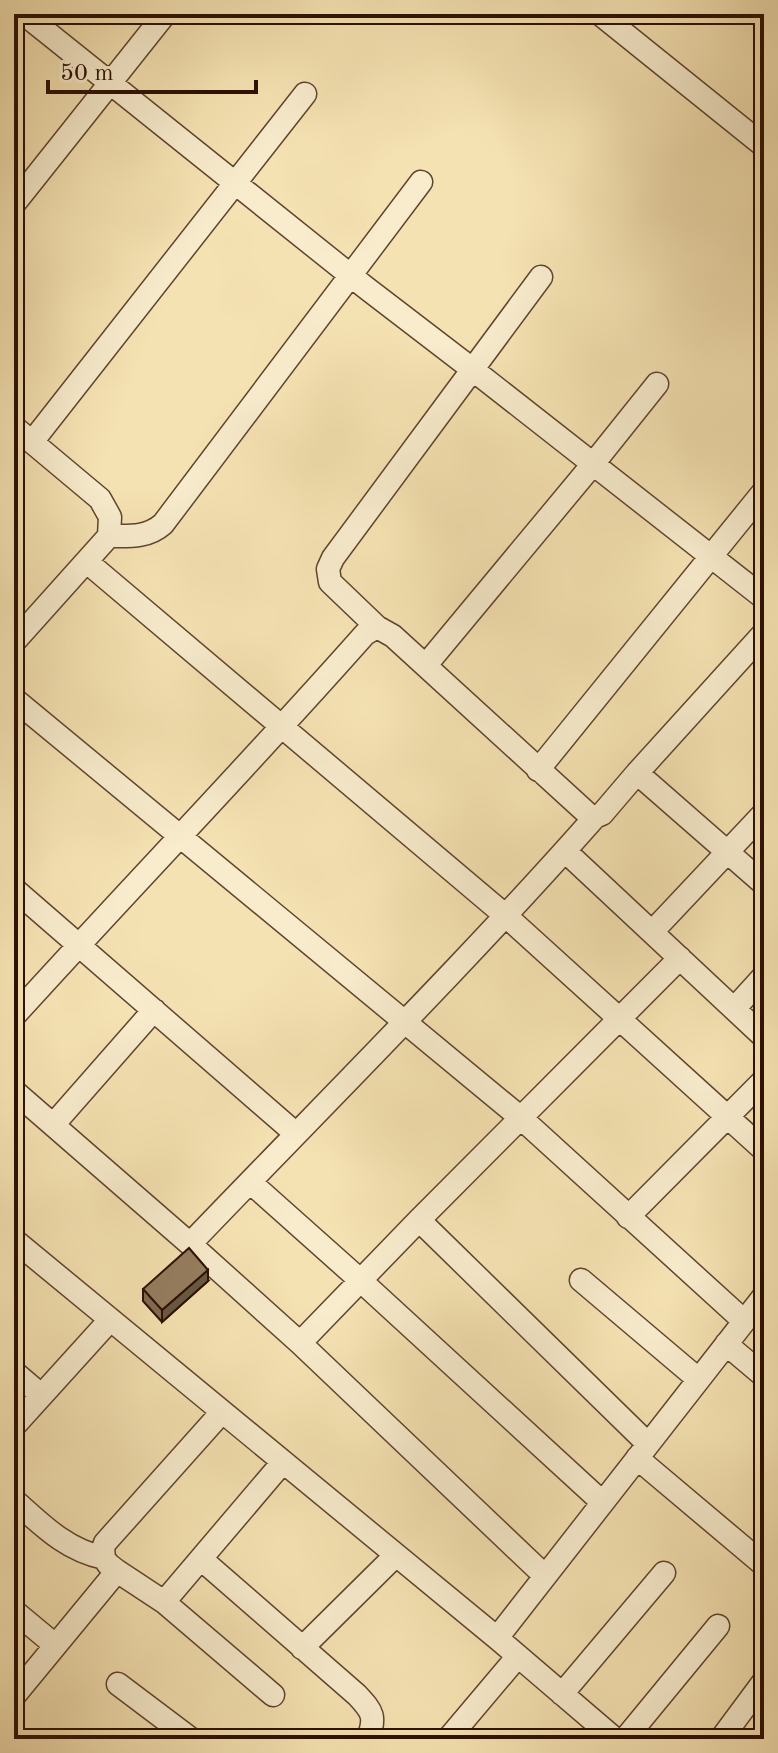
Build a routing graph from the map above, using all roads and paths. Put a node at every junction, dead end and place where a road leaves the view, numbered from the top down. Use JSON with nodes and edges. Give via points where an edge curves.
{"nodes":[{"id":1,"x":24,"y":14,"type":"edge"},
{"id":2,"x":165,"y":14,"type":"edge"},
{"id":3,"x":600,"y":14,"type":"edge"},
{"id":4,"x":110,"y":83,"type":"junction"},
{"id":5,"x":305,"y":94,"type":"dead end"},
{"id":6,"x":764,"y":146,"type":"edge"},
{"id":7,"x":421,"y":182,"type":"dead end"},
{"id":8,"x":235,"y":183,"type":"junction"},
{"id":9,"x":14,"y":204,"type":"edge"},
{"id":10,"x":350,"y":276,"type":"junction"},
{"id":11,"x":541,"y":277,"type":"dead end"},
{"id":12,"x":472,"y":369,"type":"junction"},
{"id":13,"x":657,"y":384,"type":"dead end"},
{"id":14,"x":14,"y":427,"type":"edge"},
{"id":15,"x":32,"y":442,"type":"junction"},
{"id":16,"x":593,"y":464,"type":"junction"},
{"id":17,"x":764,"y":491,"type":"edge"},
{"id":18,"x":109,"y":536,"type":"junction"},
{"id":19,"x":711,"y":556,"type":"junction"},
{"id":20,"x":87,"y":562,"type":"junction"},
{"id":21,"x":764,"y":598,"type":"edge"},
{"id":22,"x":377,"y":627,"type":"junction"},
{"id":23,"x":764,"y":633,"type":"edge"},
{"id":24,"x":15,"y":640,"type":"edge"},
{"id":25,"x":426,"y":665,"type":"junction"},
{"id":26,"x":14,"y":699,"type":"edge"},
{"id":27,"x":282,"y":728,"type":"junction"},
{"id":28,"x":538,"y":770,"type":"junction"},
{"id":29,"x":637,"y":773,"type":"junction"},
{"id":30,"x":764,"y":813,"type":"edge"},
{"id":31,"x":595,"y":817,"type":"junction"},
{"id":32,"x":180,"y":836,"type":"junction"},
{"id":33,"x":565,"y":851,"type":"junction"},
{"id":34,"x":728,"y":851,"type":"junction"},
{"id":35,"x":764,"y":884,"type":"edge"},
{"id":36,"x":14,"y":889,"type":"edge"},
{"id":37,"x":506,"y":916,"type":"junction"},
{"id":38,"x":652,"y":932,"type":"junction"},
{"id":39,"x":78,"y":945,"type":"junction"},
{"id":40,"x":680,"y":958,"type":"junction"},
{"id":41,"x":764,"y":976,"type":"edge"},
{"id":42,"x":734,"y":1009,"type":"junction"},
{"id":43,"x":154,"y":1010,"type":"junction"},
{"id":44,"x":14,"y":1016,"type":"edge"},
{"id":45,"x":619,"y":1020,"type":"junction"},
{"id":46,"x":405,"y":1021,"type":"junction"},
{"id":47,"x":764,"y":1037,"type":"edge"},
{"id":48,"x":764,"y":1080,"type":"edge"},
{"id":49,"x":14,"y":1091,"type":"edge"},
{"id":50,"x":728,"y":1117,"type":"junction"},
{"id":51,"x":521,"y":1118,"type":"junction"},
{"id":52,"x":53,"y":1125,"type":"junction"},
{"id":53,"x":295,"y":1133,"type":"junction"},
{"id":54,"x":764,"y":1150,"type":"edge"},
{"id":55,"x":250,"y":1182,"type":"junction"},
{"id":56,"x":628,"y":1217,"type":"junction"},
{"id":57,"x":419,"y":1220,"type":"junction"},
{"id":58,"x":14,"y":1240,"type":"edge"},
{"id":59,"x":190,"y":1244,"type":"junction"},
{"id":60,"x":360,"y":1280,"type":"junction"},
{"id":61,"x":581,"y":1280,"type":"dead end"},
{"id":62,"x":764,"y":1296,"type":"edge"},
{"id":63,"x":110,"y":1320,"type":"junction"},
{"id":64,"x":744,"y":1321,"type":"junction"},
{"id":65,"x":300,"y":1343,"type":"junction"},
{"id":66,"x":726,"y":1344,"type":"junction"},
{"id":67,"x":14,"y":1372,"type":"edge"},
{"id":68,"x":764,"y":1376,"type":"edge"},
{"id":69,"x":698,"y":1379,"type":"junction"},
{"id":70,"x":41,"y":1395,"type":"junction"},
{"id":71,"x":222,"y":1412,"type":"junction"},
{"id":72,"x":14,"y":1426,"type":"edge"},
{"id":73,"x":642,"y":1451,"type":"junction"},
{"id":74,"x":283,"y":1462,"type":"junction"},
{"id":75,"x":14,"y":1500,"type":"edge"},
{"id":76,"x":602,"y":1502,"type":"junction"},
{"id":77,"x":396,"y":1555,"type":"junction"},
{"id":78,"x":201,"y":1559,"type":"junction"},
{"id":79,"x":110,"y":1565,"type":"junction"},
{"id":80,"x":764,"y":1565,"type":"edge"},
{"id":81,"x":664,"y":1573,"type":"dead end"},
{"id":82,"x":545,"y":1576,"type":"junction"},
{"id":83,"x":164,"y":1602,"type":"junction"},
{"id":84,"x":14,"y":1611,"type":"edge"},
{"id":85,"x":718,"y":1626,"type":"dead end"},
{"id":86,"x":497,"y":1638,"type":"junction"},
{"id":87,"x":55,"y":1645,"type":"junction"},
{"id":88,"x":302,"y":1648,"type":"junction"},
{"id":89,"x":518,"y":1656,"type":"junction"},
{"id":90,"x":764,"y":1681,"type":"edge"},
{"id":91,"x":118,"y":1684,"type":"dead end"},
{"id":92,"x":562,"y":1694,"type":"junction"},
{"id":93,"x":273,"y":1695,"type":"dead end"},
{"id":94,"x":14,"y":1696,"type":"edge"},
{"id":95,"x":191,"y":1739,"type":"edge"},
{"id":96,"x":368,"y":1739,"type":"edge"},
{"id":97,"x":448,"y":1739,"type":"edge"},
{"id":98,"x":615,"y":1739,"type":"edge"},
{"id":99,"x":625,"y":1739,"type":"edge"},
{"id":100,"x":721,"y":1739,"type":"edge"}],
"edges":[{"from":1,"to":4,"type":"street"},
{"from":2,"to":4,"type":"street"},
{"from":3,"to":6,"type":"street"},
{"from":4,"to":8,"type":"street"},
{"from":4,"to":9,"type":"street"},
{"from":5,"to":8,"type":"street"},
{"from":7,"to":10,"type":"street"},
{"from":8,"to":10,"type":"street"},
{"from":8,"to":15,"type":"street"},
{"from":10,"to":12,"type":"street"},
{"from":10,"to":18,"type":"street","via":[[163,524],[146,535]]},
{"from":11,"to":12,"type":"street"},
{"from":12,"to":16,"type":"street"},
{"from":12,"to":22,"type":"street","via":[[328,569],[330,582]]},
{"from":13,"to":16,"type":"street"},
{"from":14,"to":15,"type":"street"},
{"from":15,"to":18,"type":"street","via":[[100,499],[110,517]]},
{"from":16,"to":19,"type":"street"},
{"from":16,"to":25,"type":"street"},
{"from":17,"to":19,"type":"street"},
{"from":18,"to":20,"type":"street"},
{"from":19,"to":21,"type":"street"},
{"from":19,"to":28,"type":"street"},
{"from":20,"to":24,"type":"street"},
{"from":20,"to":27,"type":"street"},
{"from":22,"to":25,"type":"street"},
{"from":22,"to":27,"type":"street"},
{"from":23,"to":29,"type":"street"},
{"from":25,"to":28,"type":"street"},
{"from":26,"to":32,"type":"street"},
{"from":27,"to":32,"type":"street"},
{"from":27,"to":37,"type":"street"},
{"from":28,"to":31,"type":"street"},
{"from":29,"to":31,"type":"street"},
{"from":29,"to":34,"type":"street"},
{"from":30,"to":34,"type":"street"},
{"from":31,"to":33,"type":"street"},
{"from":32,"to":39,"type":"street"},
{"from":32,"to":46,"type":"street"},
{"from":33,"to":37,"type":"street"},
{"from":33,"to":38,"type":"street"},
{"from":34,"to":35,"type":"street"},
{"from":34,"to":38,"type":"street"},
{"from":36,"to":39,"type":"street"},
{"from":37,"to":45,"type":"street"},
{"from":37,"to":46,"type":"street"},
{"from":38,"to":40,"type":"street"},
{"from":39,"to":43,"type":"street"},
{"from":39,"to":44,"type":"street"},
{"from":40,"to":42,"type":"street"},
{"from":40,"to":45,"type":"street"},
{"from":41,"to":42,"type":"street"},
{"from":42,"to":47,"type":"street"},
{"from":43,"to":52,"type":"street"},
{"from":43,"to":53,"type":"street"},
{"from":45,"to":50,"type":"street"},
{"from":45,"to":51,"type":"street"},
{"from":46,"to":51,"type":"street"},
{"from":46,"to":53,"type":"street"},
{"from":48,"to":50,"type":"street"},
{"from":49,"to":52,"type":"street"},
{"from":50,"to":54,"type":"street"},
{"from":50,"to":56,"type":"street"},
{"from":51,"to":56,"type":"street"},
{"from":51,"to":57,"type":"street"},
{"from":52,"to":59,"type":"street"},
{"from":53,"to":55,"type":"street"},
{"from":55,"to":59,"type":"street"},
{"from":55,"to":60,"type":"street"},
{"from":56,"to":64,"type":"street"},
{"from":57,"to":60,"type":"street"},
{"from":57,"to":73,"type":"street"},
{"from":58,"to":63,"type":"street"},
{"from":59,"to":65,"type":"street"},
{"from":60,"to":65,"type":"street"},
{"from":60,"to":76,"type":"street"},
{"from":61,"to":69,"type":"street"},
{"from":62,"to":64,"type":"street"},
{"from":63,"to":70,"type":"street"},
{"from":63,"to":71,"type":"street"},
{"from":64,"to":66,"type":"street"},
{"from":65,"to":82,"type":"street"},
{"from":66,"to":68,"type":"street"},
{"from":66,"to":69,"type":"street"},
{"from":67,"to":70,"type":"street"},
{"from":69,"to":73,"type":"street"},
{"from":70,"to":72,"type":"street"},
{"from":71,"to":74,"type":"street"},
{"from":71,"to":79,"type":"street","via":[[105,1543]]},
{"from":73,"to":76,"type":"street"},
{"from":73,"to":80,"type":"street"},
{"from":74,"to":77,"type":"street"},
{"from":74,"to":78,"type":"street"},
{"from":75,"to":79,"type":"street","via":[[64,1543]]},
{"from":76,"to":82,"type":"street"},
{"from":77,"to":86,"type":"street"},
{"from":77,"to":88,"type":"street"},
{"from":78,"to":83,"type":"street"},
{"from":78,"to":88,"type":"street"},
{"from":79,"to":83,"type":"street"},
{"from":79,"to":87,"type":"street"},
{"from":81,"to":92,"type":"street"},
{"from":82,"to":86,"type":"street"},
{"from":83,"to":93,"type":"street"},
{"from":84,"to":87,"type":"street"},
{"from":85,"to":99,"type":"street"},
{"from":86,"to":89,"type":"street"},
{"from":87,"to":94,"type":"street"},
{"from":88,"to":96,"type":"street","via":[[370,1708],[374,1723]]},
{"from":89,"to":92,"type":"street"},
{"from":89,"to":97,"type":"street"},
{"from":90,"to":100,"type":"street"},
{"from":91,"to":95,"type":"street"},
{"from":92,"to":98,"type":"street"}]}
